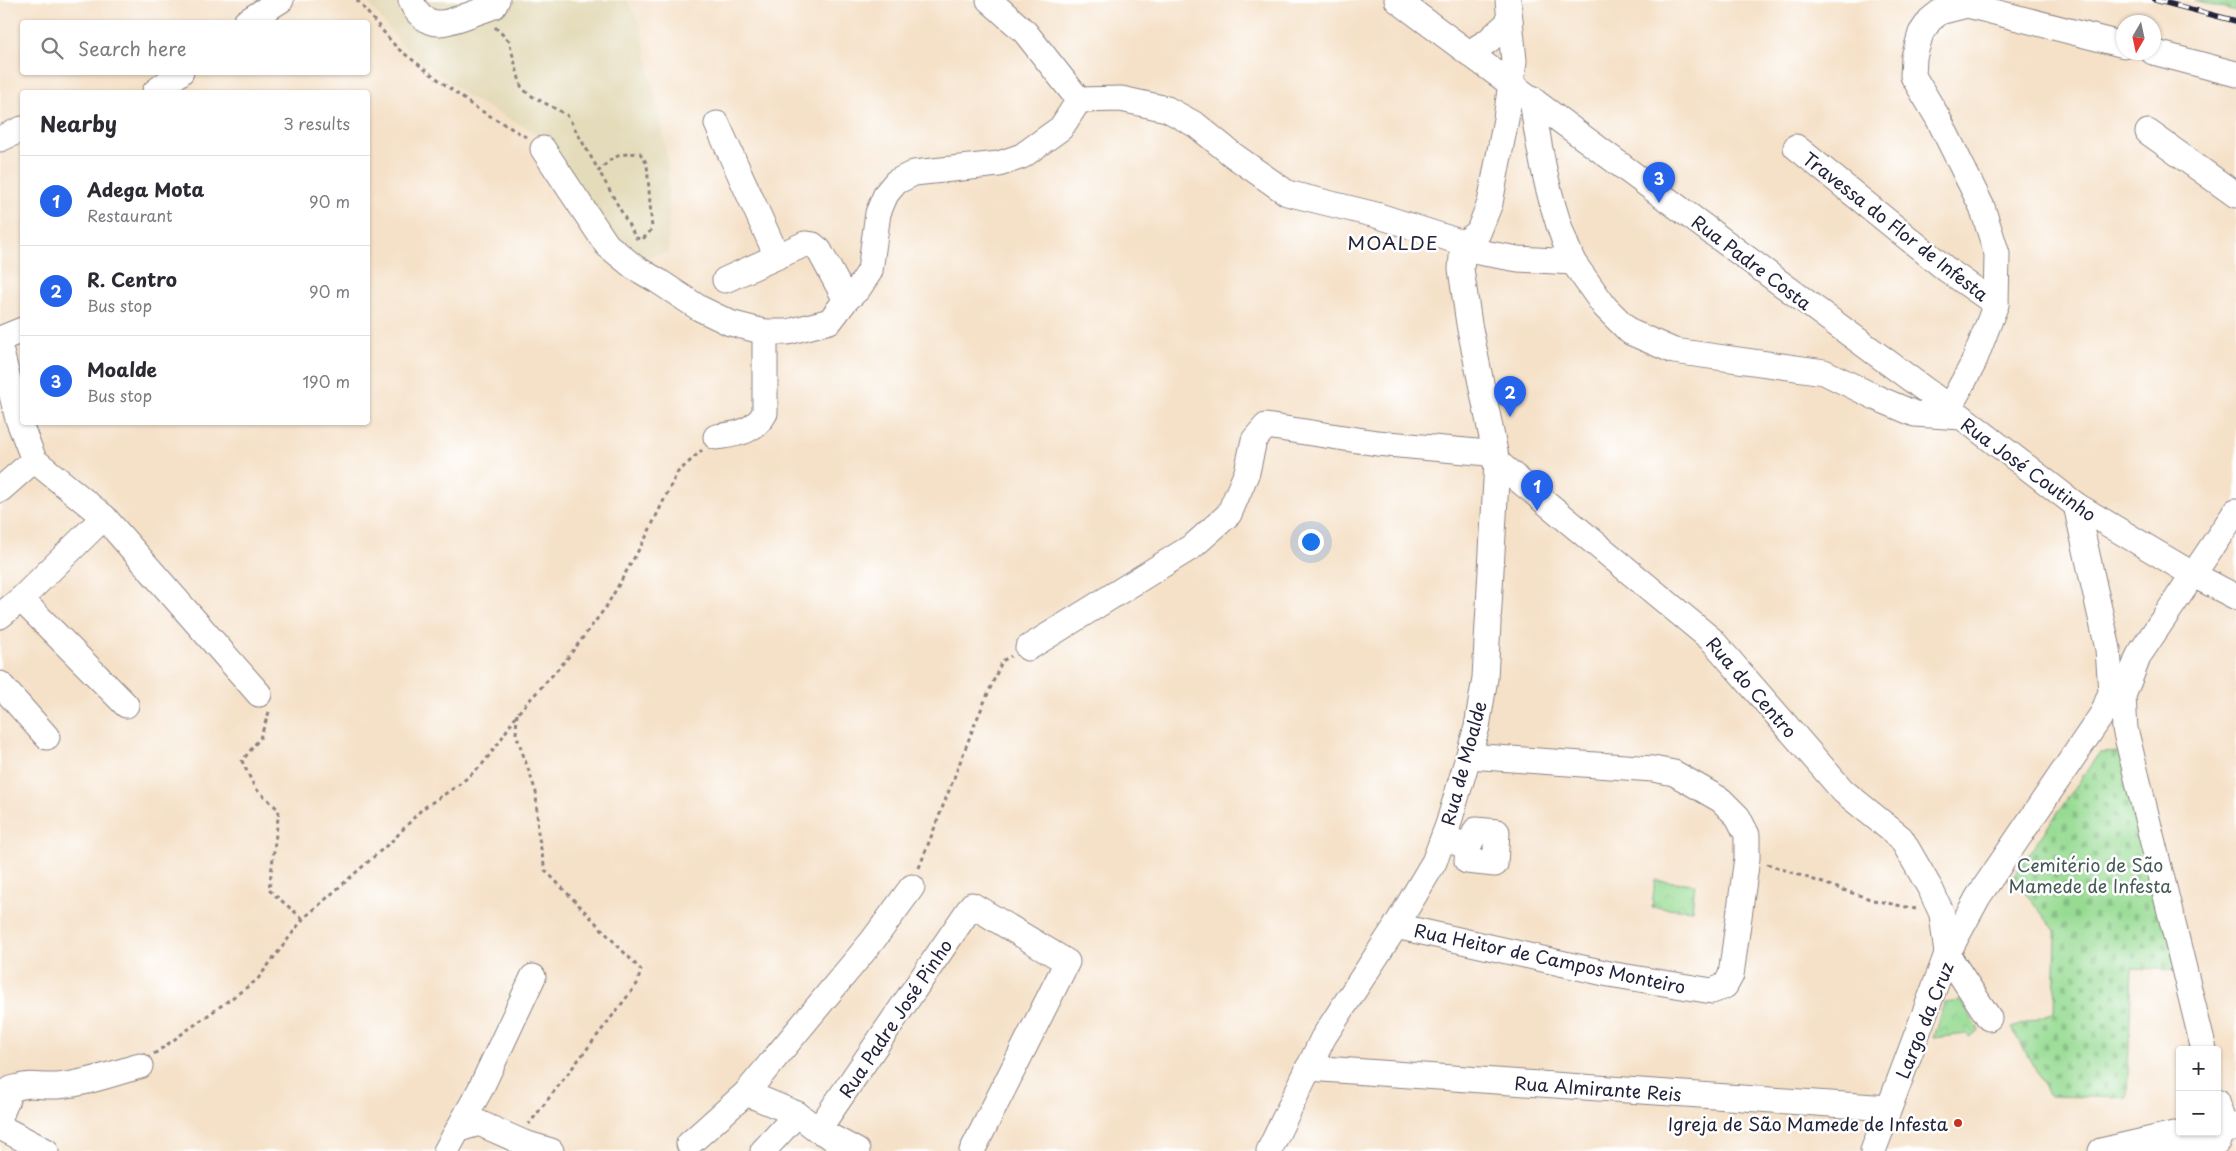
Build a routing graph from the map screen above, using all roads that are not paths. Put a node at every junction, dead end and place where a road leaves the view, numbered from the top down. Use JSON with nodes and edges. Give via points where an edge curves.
{"nodes":[{"id":1,"x":281,"y":0,"type":"edge"},
{"id":2,"x":411,"y":0,"type":"edge"},
{"id":3,"x":989,"y":0,"type":"edge"},
{"id":4,"x":1397,"y":0,"type":"edge"},
{"id":5,"x":477,"y":6,"type":"edge"},
{"id":6,"x":1509,"y":10,"type":"edge"},
{"id":7,"x":253,"y":13,"type":"edge"},
{"id":8,"x":2116,"y":43,"type":"edge"},
{"id":9,"x":1469,"y":53,"type":"junction"},
{"id":10,"x":2161,"y":54,"type":"edge"},
{"id":11,"x":2236,"y":74,"type":"edge"},
{"id":12,"x":177,"y":75,"type":"edge"},
{"id":13,"x":1511,"y":83,"type":"junction"},
{"id":14,"x":158,"y":90,"type":"edge"},
{"id":15,"x":1532,"y":98,"type":"junction"},
{"id":16,"x":1079,"y":100,"type":"junction"},
{"id":17,"x":717,"y":124,"type":"dead end"},
{"id":18,"x":20,"y":130,"type":"edge"},
{"id":19,"x":2148,"y":132,"type":"dead end"},
{"id":20,"x":0,"y":139,"type":"edge"},
{"id":21,"x":1796,"y":147,"type":"dead end"},
{"id":22,"x":543,"y":149,"type":"road end"},
{"id":23,"x":2236,"y":195,"type":"edge"},
{"id":24,"x":1463,"y":243,"type":"junction"},
{"id":25,"x":777,"y":256,"type":"junction"},
{"id":26,"x":1573,"y":262,"type":"junction"},
{"id":27,"x":725,"y":280,"type":"dead end"},
{"id":28,"x":846,"y":300,"type":"junction"},
{"id":29,"x":1996,"y":304,"type":"junction"},
{"id":30,"x":20,"y":331,"type":"edge"},
{"id":31,"x":765,"y":332,"type":"junction"},
{"id":32,"x":0,"y":340,"type":"edge"},
{"id":33,"x":0,"y":348,"type":"edge"},
{"id":34,"x":1955,"y":413,"type":"junction"},
{"id":35,"x":20,"y":424,"type":"edge"},
{"id":36,"x":20,"y":425,"type":"edge"},
{"id":37,"x":716,"y":437,"type":"road end"},
{"id":38,"x":34,"y":460,"type":"junction"},
{"id":39,"x":1497,"y":462,"type":"junction"},
{"id":40,"x":0,"y":490,"type":"edge"},
{"id":41,"x":2076,"y":505,"type":"junction"},
{"id":42,"x":2236,"y":511,"type":"edge"},
{"id":43,"x":104,"y":517,"type":"junction"},
{"id":44,"x":2192,"y":574,"type":"junction"},
{"id":45,"x":2236,"y":597,"type":"edge"},
{"id":46,"x":21,"y":600,"type":"junction"},
{"id":47,"x":0,"y":616,"type":"edge"},
{"id":48,"x":1028,"y":648,"type":"road end"},
{"id":49,"x":2108,"y":649,"type":"junction"},
{"id":50,"x":2139,"y":655,"type":"junction"},
{"id":51,"x":0,"y":684,"type":"edge"},
{"id":52,"x":259,"y":694,"type":"road end"},
{"id":53,"x":2117,"y":694,"type":"junction"},
{"id":54,"x":126,"y":704,"type":"dead end"},
{"id":55,"x":2095,"y":725,"type":"junction"},
{"id":56,"x":2125,"y":729,"type":"junction"},
{"id":57,"x":47,"y":737,"type":"dead end"},
{"id":58,"x":1468,"y":756,"type":"junction"},
{"id":59,"x":1444,"y":836,"type":"junction"},
{"id":60,"x":1468,"y":848,"type":"dead end"},
{"id":61,"x":912,"y":888,"type":"road end"},
{"id":62,"x":1396,"y":926,"type":"junction"},
{"id":63,"x":1947,"y":954,"type":"junction"},
{"id":64,"x":533,"y":977,"type":"dead end"},
{"id":65,"x":1989,"y":1018,"type":"dead end"},
{"id":66,"x":2203,"y":1046,"type":"edge"},
{"id":67,"x":140,"y":1066,"type":"road end"},
{"id":68,"x":1308,"y":1068,"type":"junction"},
{"id":69,"x":746,"y":1093,"type":"junction"},
{"id":70,"x":1889,"y":1108,"type":"junction"},
{"id":71,"x":797,"y":1114,"type":"junction"},
{"id":72,"x":0,"y":1117,"type":"edge"},
{"id":73,"x":0,"y":1127,"type":"edge"},
{"id":74,"x":459,"y":1129,"type":"junction"},
{"id":75,"x":818,"y":1130,"type":"junction"},
{"id":76,"x":2176,"y":1133,"type":"edge"},
{"id":77,"x":2206,"y":1136,"type":"edge"},
{"id":78,"x":690,"y":1144,"type":"dead end"},
{"id":79,"x":46,"y":1151,"type":"edge"},
{"id":80,"x":446,"y":1151,"type":"edge"},
{"id":81,"x":551,"y":1151,"type":"edge"},
{"id":82,"x":762,"y":1151,"type":"edge"},
{"id":83,"x":857,"y":1151,"type":"edge"},
{"id":84,"x":972,"y":1151,"type":"edge"},
{"id":85,"x":1269,"y":1151,"type":"edge"},
{"id":86,"x":1873,"y":1151,"type":"edge"},
{"id":87,"x":2101,"y":1151,"type":"edge"},
{"id":88,"x":2150,"y":1151,"type":"edge"}],
"edges":[{"from":1,"to":7,"type":"street"},
{"from":2,"to":5,"type":"street","via":[[413,8],[425,20],[440,24]]},
{"from":3,"to":16,"type":"street","via":[[1025,32]]},
{"from":4,"to":9,"type":"street","name":"Rua Padre Costa"},
{"from":6,"to":9,"type":"street","via":[[1488,41]]},
{"from":6,"to":13,"type":"street","via":[[1514,61]]},
{"from":8,"to":29,"type":"street","via":[[1966,5],[1940,12],[1921,33],[1912,76],[1938,118],[1982,208],[1997,254]]},
{"from":9,"to":13,"type":"street","name":"Rua Padre Costa"},
{"from":10,"to":11,"type":"street"},
{"from":12,"to":14,"type":"street"},
{"from":13,"to":15,"type":"street","name":"Rua Padre Costa"},
{"from":13,"to":24,"type":"street","via":[[1490,203],[1478,233]]},
{"from":15,"to":26,"type":"street","name":"Rua José Coutinho","via":[[1546,182]]},
{"from":15,"to":34,"type":"street","name":"Rua Padre Costa"},
{"from":16,"to":24,"type":"street","via":[[1121,99],[1167,109],[1196,125],[1287,192],[1376,215]]},
{"from":16,"to":28,"type":"street","via":[[1061,128],[1022,156],[999,164],[914,173],[896,182],[886,194],[878,213],[870,271]]},
{"from":17,"to":25,"type":"street"},
{"from":18,"to":20,"type":"street"},
{"from":19,"to":23,"type":"street"},
{"from":21,"to":29,"type":"street","name":"Travessa do Flor de Infesta","via":[[1946,269]]},
{"from":22,"to":31,"type":"street","via":[[613,250],[699,308],[730,323]]},
{"from":24,"to":26,"type":"street","via":[[1478,252],[1494,255]]},
{"from":24,"to":39,"type":"street","name":"Rua de Moalde","via":[[1461,269],[1469,324]]},
{"from":25,"to":27,"type":"street"},
{"from":25,"to":28,"type":"street","via":[[804,244],[813,244]]},
{"from":26,"to":34,"type":"street","name":"Rua José Coutinho","via":[[1605,308],[1630,332],[1674,350],[1824,372],[1915,414]]},
{"from":28,"to":31,"type":"street","via":[[830,321],[788,332]]},
{"from":29,"to":34,"type":"street"},
{"from":30,"to":32,"type":"street"},
{"from":31,"to":37,"type":"street","via":[[765,414],[750,429]]},
{"from":33,"to":35,"type":"street"},
{"from":34,"to":41,"type":"street","name":"Rua José Coutinho"},
{"from":36,"to":38,"type":"street"},
{"from":38,"to":40,"type":"street"},
{"from":38,"to":43,"type":"street"},
{"from":39,"to":48,"type":"street","name":"Rua do Centro","via":[[1488,453],[1377,443],[1266,426],[1254,440],[1246,472],[1229,514],[1193,546]]},
{"from":39,"to":58,"type":"street","name":"Rua de Moalde","via":[[1485,678],[1477,727]]},
{"from":39,"to":63,"type":"street","name":"Rua do Centro","via":[[1712,640],[1843,791],[1901,838],[1942,914]]},
{"from":41,"to":44,"type":"street","name":"Rua José Coutinho"},
{"from":41,"to":49,"type":"street"},
{"from":42,"to":44,"type":"street"},
{"from":43,"to":46,"type":"street"},
{"from":43,"to":52,"type":"street"},
{"from":44,"to":45,"type":"street","name":"Rua José Coutinho"},
{"from":44,"to":50,"type":"street"},
{"from":46,"to":47,"type":"street"},
{"from":46,"to":54,"type":"street"},
{"from":49,"to":50,"type":"street","via":[[2122,657]]},
{"from":49,"to":53,"type":"street"},
{"from":50,"to":53,"type":"street"},
{"from":51,"to":57,"type":"street"},
{"from":53,"to":55,"type":"street"},
{"from":53,"to":56,"type":"street"},
{"from":55,"to":56,"type":"street"},
{"from":55,"to":63,"type":"street","via":[[1978,897]]},
{"from":56,"to":66,"type":"street"},
{"from":58,"to":59,"type":"street","name":"Rua de Moalde"},
{"from":58,"to":62,"type":"street","name":"Rua Heitor de Campos Monteiro","via":[[1653,769],[1674,773],[1721,800],[1738,817],[1747,835],[1747,858],[1731,975],[1725,986],[1712,990],[1609,974]]},
{"from":59,"to":60,"type":"street"},
{"from":59,"to":62,"type":"street","name":"Rua de Moalde","via":[[1434,862]]},
{"from":61,"to":69,"type":"street"},
{"from":62,"to":68,"type":"street","name":"Rua de Moalde"},
{"from":63,"to":65,"type":"street","name":"Largo da Cruz"},
{"from":63,"to":70,"type":"street","name":"Largo da Cruz"},
{"from":64,"to":74,"type":"street"},
{"from":67,"to":72,"type":"street","via":[[57,1086],[28,1084],[11,1089]]},
{"from":68,"to":70,"type":"street","name":"Rua Almirante Reis"},
{"from":68,"to":85,"type":"street","name":"Rua de Moalde"},
{"from":69,"to":71,"type":"street"},
{"from":69,"to":78,"type":"street"},
{"from":70,"to":86,"type":"street","name":"Largo da Cruz"},
{"from":71,"to":75,"type":"street"},
{"from":71,"to":82,"type":"street"},
{"from":73,"to":79,"type":"street"},
{"from":74,"to":80,"type":"street"},
{"from":74,"to":81,"type":"street","via":[[479,1123]]},
{"from":75,"to":83,"type":"street"},
{"from":75,"to":84,"type":"street","name":"Rua Padre José Pinho","via":[[972,905],[1067,962]]},
{"from":76,"to":87,"type":"street"},
{"from":77,"to":88,"type":"main road"}]}
